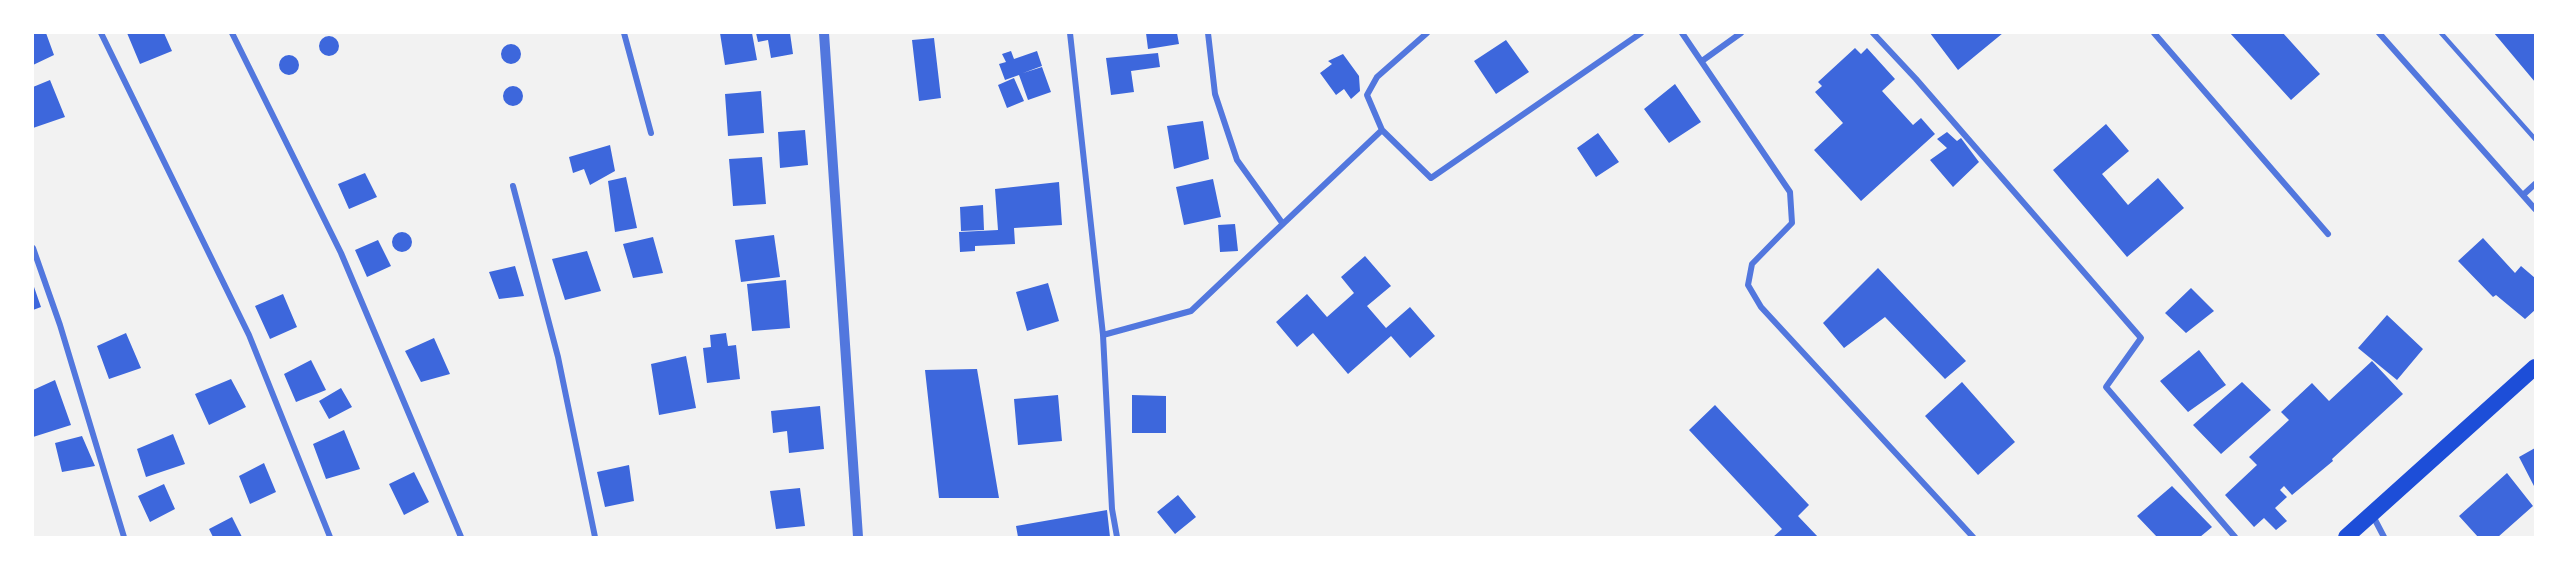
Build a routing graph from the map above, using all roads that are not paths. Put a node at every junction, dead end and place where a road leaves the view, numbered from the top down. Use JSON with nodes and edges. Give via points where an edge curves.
{"nodes":[{"id":1,"x":101,"y":33,"type":"edge"},
{"id":2,"x":232,"y":33,"type":"edge"},
{"id":3,"x":624,"y":33,"type":"edge"},
{"id":4,"x":824,"y":33,"type":"edge"},
{"id":5,"x":1070,"y":33,"type":"edge"},
{"id":6,"x":1208,"y":33,"type":"edge"},
{"id":7,"x":1427,"y":33,"type":"edge"},
{"id":8,"x":1641,"y":33,"type":"edge"},
{"id":9,"x":1682,"y":33,"type":"edge"},
{"id":10,"x":1741,"y":33,"type":"edge"},
{"id":11,"x":1873,"y":33,"type":"edge"},
{"id":12,"x":2154,"y":33,"type":"edge"},
{"id":13,"x":2379,"y":33,"type":"edge"},
{"id":14,"x":2441,"y":33,"type":"edge"},
{"id":15,"x":1702,"y":61,"type":"junction"},
{"id":16,"x":1382,"y":130,"type":"junction"},
{"id":17,"x":651,"y":133,"type":"dead end"},
{"id":18,"x":2535,"y":139,"type":"edge"},
{"id":19,"x":2535,"y":184,"type":"edge"},
{"id":20,"x":513,"y":186,"type":"dead end"},
{"id":21,"x":2523,"y":195,"type":"junction"},
{"id":22,"x":2535,"y":209,"type":"edge"},
{"id":23,"x":1283,"y":224,"type":"junction"},
{"id":24,"x":2328,"y":234,"type":"dead end"},
{"id":25,"x":33,"y":248,"type":"edge"},
{"id":26,"x":1103,"y":335,"type":"junction"},
{"id":27,"x":2535,"y":367,"type":"edge"},
{"id":28,"x":2372,"y":514,"type":"junction"},
{"id":29,"x":124,"y":537,"type":"edge"},
{"id":30,"x":330,"y":537,"type":"edge"},
{"id":31,"x":461,"y":537,"type":"edge"},
{"id":32,"x":595,"y":537,"type":"edge"},
{"id":33,"x":858,"y":537,"type":"edge"},
{"id":34,"x":1117,"y":537,"type":"edge"},
{"id":35,"x":1973,"y":537,"type":"edge"},
{"id":36,"x":2235,"y":537,"type":"edge"},
{"id":37,"x":2346,"y":537,"type":"edge"},
{"id":38,"x":2384,"y":537,"type":"edge"}],
"edges":[{"from":1,"to":30,"type":"street","via":[[249,335]]},
{"from":2,"to":31,"type":"street","via":[[341,252]]},
{"from":3,"to":17,"type":"street"},
{"from":4,"to":33,"type":"street"},
{"from":5,"to":26,"type":"street"},
{"from":6,"to":23,"type":"street","via":[[1215,94],[1238,160]]},
{"from":7,"to":16,"type":"street","via":[[1377,77],[1367,95]]},
{"from":8,"to":16,"type":"street","via":[[1431,178]]},
{"from":9,"to":15,"type":"street"},
{"from":10,"to":15,"type":"street"},
{"from":11,"to":36,"type":"street","via":[[2141,338],[2106,387]]},
{"from":12,"to":24,"type":"street"},
{"from":13,"to":21,"type":"street"},
{"from":14,"to":18,"type":"lane"},
{"from":15,"to":35,"type":"street","via":[[1790,192],[1792,223],[1752,264],[1748,285],[1761,307]]},
{"from":16,"to":23,"type":"street"},
{"from":19,"to":21,"type":"street"},
{"from":20,"to":32,"type":"street","via":[[558,357]]},
{"from":21,"to":22,"type":"street"},
{"from":23,"to":26,"type":"street","via":[[1191,311]]},
{"from":25,"to":29,"type":"street"},
{"from":26,"to":34,"type":"street","via":[[1112,509]]},
{"from":27,"to":28,"type":"highway"},
{"from":28,"to":37,"type":"highway"},
{"from":28,"to":38,"type":"street"}]}
